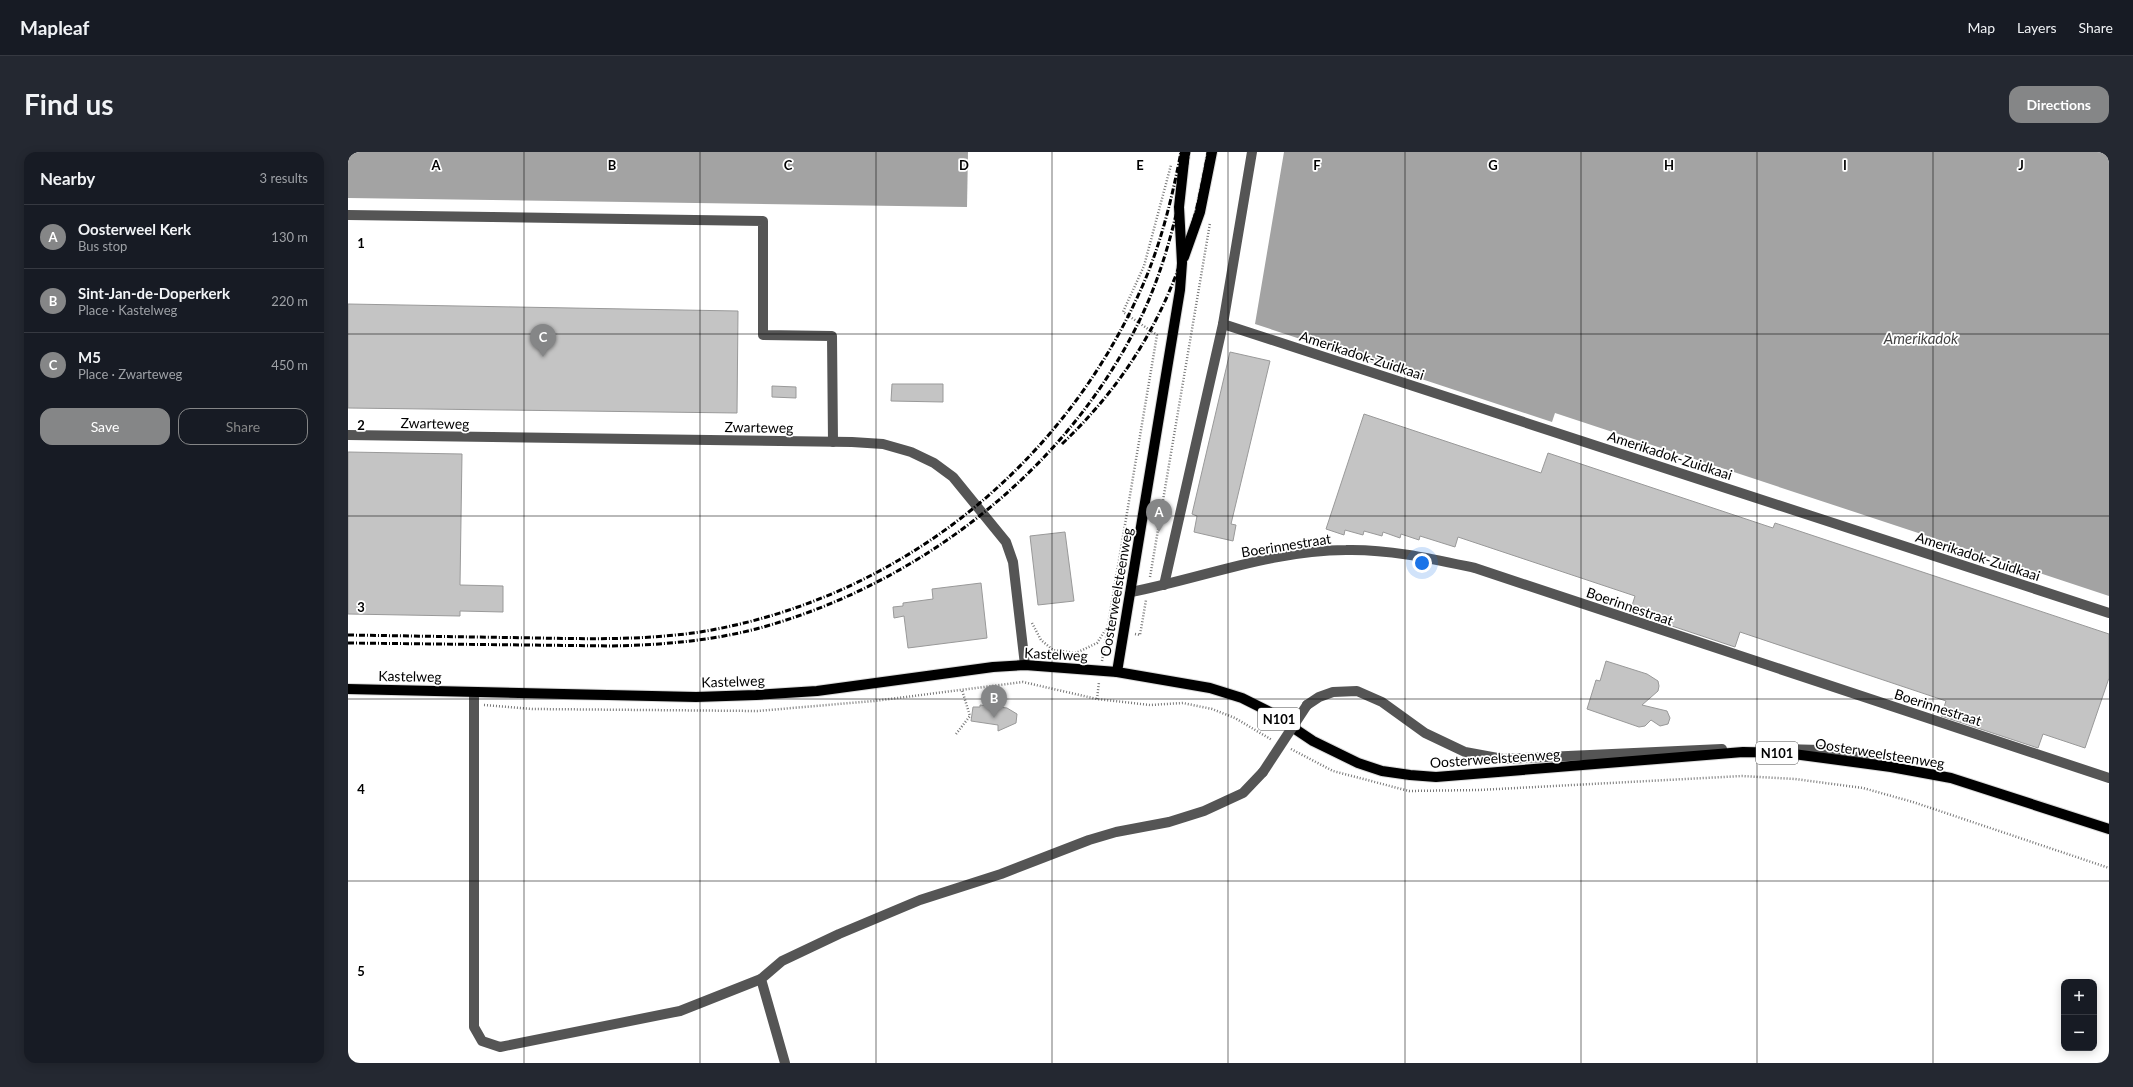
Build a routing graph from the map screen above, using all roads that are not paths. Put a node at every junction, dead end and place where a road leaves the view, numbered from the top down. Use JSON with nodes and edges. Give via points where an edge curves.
{"nodes":[{"id":1,"x":1185,"y":152,"type":"edge"},
{"id":2,"x":1212,"y":152,"type":"edge"},
{"id":3,"x":1252,"y":152,"type":"edge"},
{"id":4,"x":348,"y":215,"type":"edge"},
{"id":5,"x":1182,"y":263,"type":"junction"},
{"id":6,"x":1223,"y":324,"type":"junction"},
{"id":7,"x":348,"y":435,"type":"edge"},
{"id":8,"x":833,"y":442,"type":"junction"},
{"id":9,"x":1164,"y":585,"type":"junction"},
{"id":10,"x":1131,"y":592,"type":"junction"},
{"id":11,"x":2109,"y":614,"type":"edge"},
{"id":12,"x":1025,"y":665,"type":"junction"},
{"id":13,"x":1117,"y":672,"type":"junction"},
{"id":14,"x":348,"y":689,"type":"edge"},
{"id":15,"x":474,"y":692,"type":"junction"},
{"id":16,"x":1914,"y":771,"type":"junction"},
{"id":17,"x":2109,"y":778,"type":"edge"},
{"id":18,"x":2109,"y":829,"type":"edge"},
{"id":19,"x":761,"y":979,"type":"junction"},
{"id":20,"x":784,"y":1063,"type":"edge"}],
"edges":[{"from":1,"to":5,"type":"main road","name":"Oosterweelsteenweg","via":[[1179,207]]},
{"from":2,"to":5,"type":"main road","name":"Oosterweelsteenweg","via":[[1200,212]]},
{"from":3,"to":6,"type":"street"},
{"from":4,"to":8,"type":"street","via":[[763,221],[763,335],[832,336]]},
{"from":5,"to":10,"type":"main road","name":"Oosterweelsteenweg","via":[[1180,290]]},
{"from":6,"to":9,"type":"street"},
{"from":6,"to":11,"type":"street","name":"Amerikadok-Zuidkaai"},
{"from":7,"to":8,"type":"street","name":"Zwarteweg"},
{"from":8,"to":12,"type":"street","name":"Zwarteweg","via":[[883,444],[911,452],[934,462],[953,477],[1006,542],[1013,562]]},
{"from":9,"to":10,"type":"street","name":"Boerinnestraat"},
{"from":9,"to":17,"type":"street","name":"Boerinnestraat","via":[[1274,558],[1312,552],[1346,550],[1422,557],[1475,568]]},
{"from":10,"to":13,"type":"main road","name":"Oosterweelsteenweg"},
{"from":12,"to":13,"type":"main road","name":"Kastelweg"},
{"from":12,"to":15,"type":"main road","name":"Kastelweg","via":[[756,695],[696,697]]},
{"from":13,"to":16,"type":"main road","name":"Oosterweelsteenweg","number":"N101","via":[[1210,688],[1242,698],[1268,711],[1314,741],[1358,763],[1382,771],[1410,775],[1443,777],[1743,752],[1786,753]]},
{"from":14,"to":15,"type":"main road","name":"Kastelweg"},
{"from":15,"to":19,"type":"street","via":[[474,1027],[482,1041],[500,1047],[680,1011]]},
{"from":16,"to":18,"type":"main road","name":"Oosterweelsteenweg","number":"N101","via":[[1951,778]]},
{"from":16,"to":19,"type":"street","bridge":true,"via":[[1874,759],[1821,750],[1750,747],[1503,759],[1465,752],[1425,733],[1382,702],[1357,690],[1333,692],[1307,705],[1263,772],[1243,793],[1204,811],[1169,822],[1089,840],[1001,874],[920,900],[782,961]]},
{"from":19,"to":20,"type":"street"}]}
